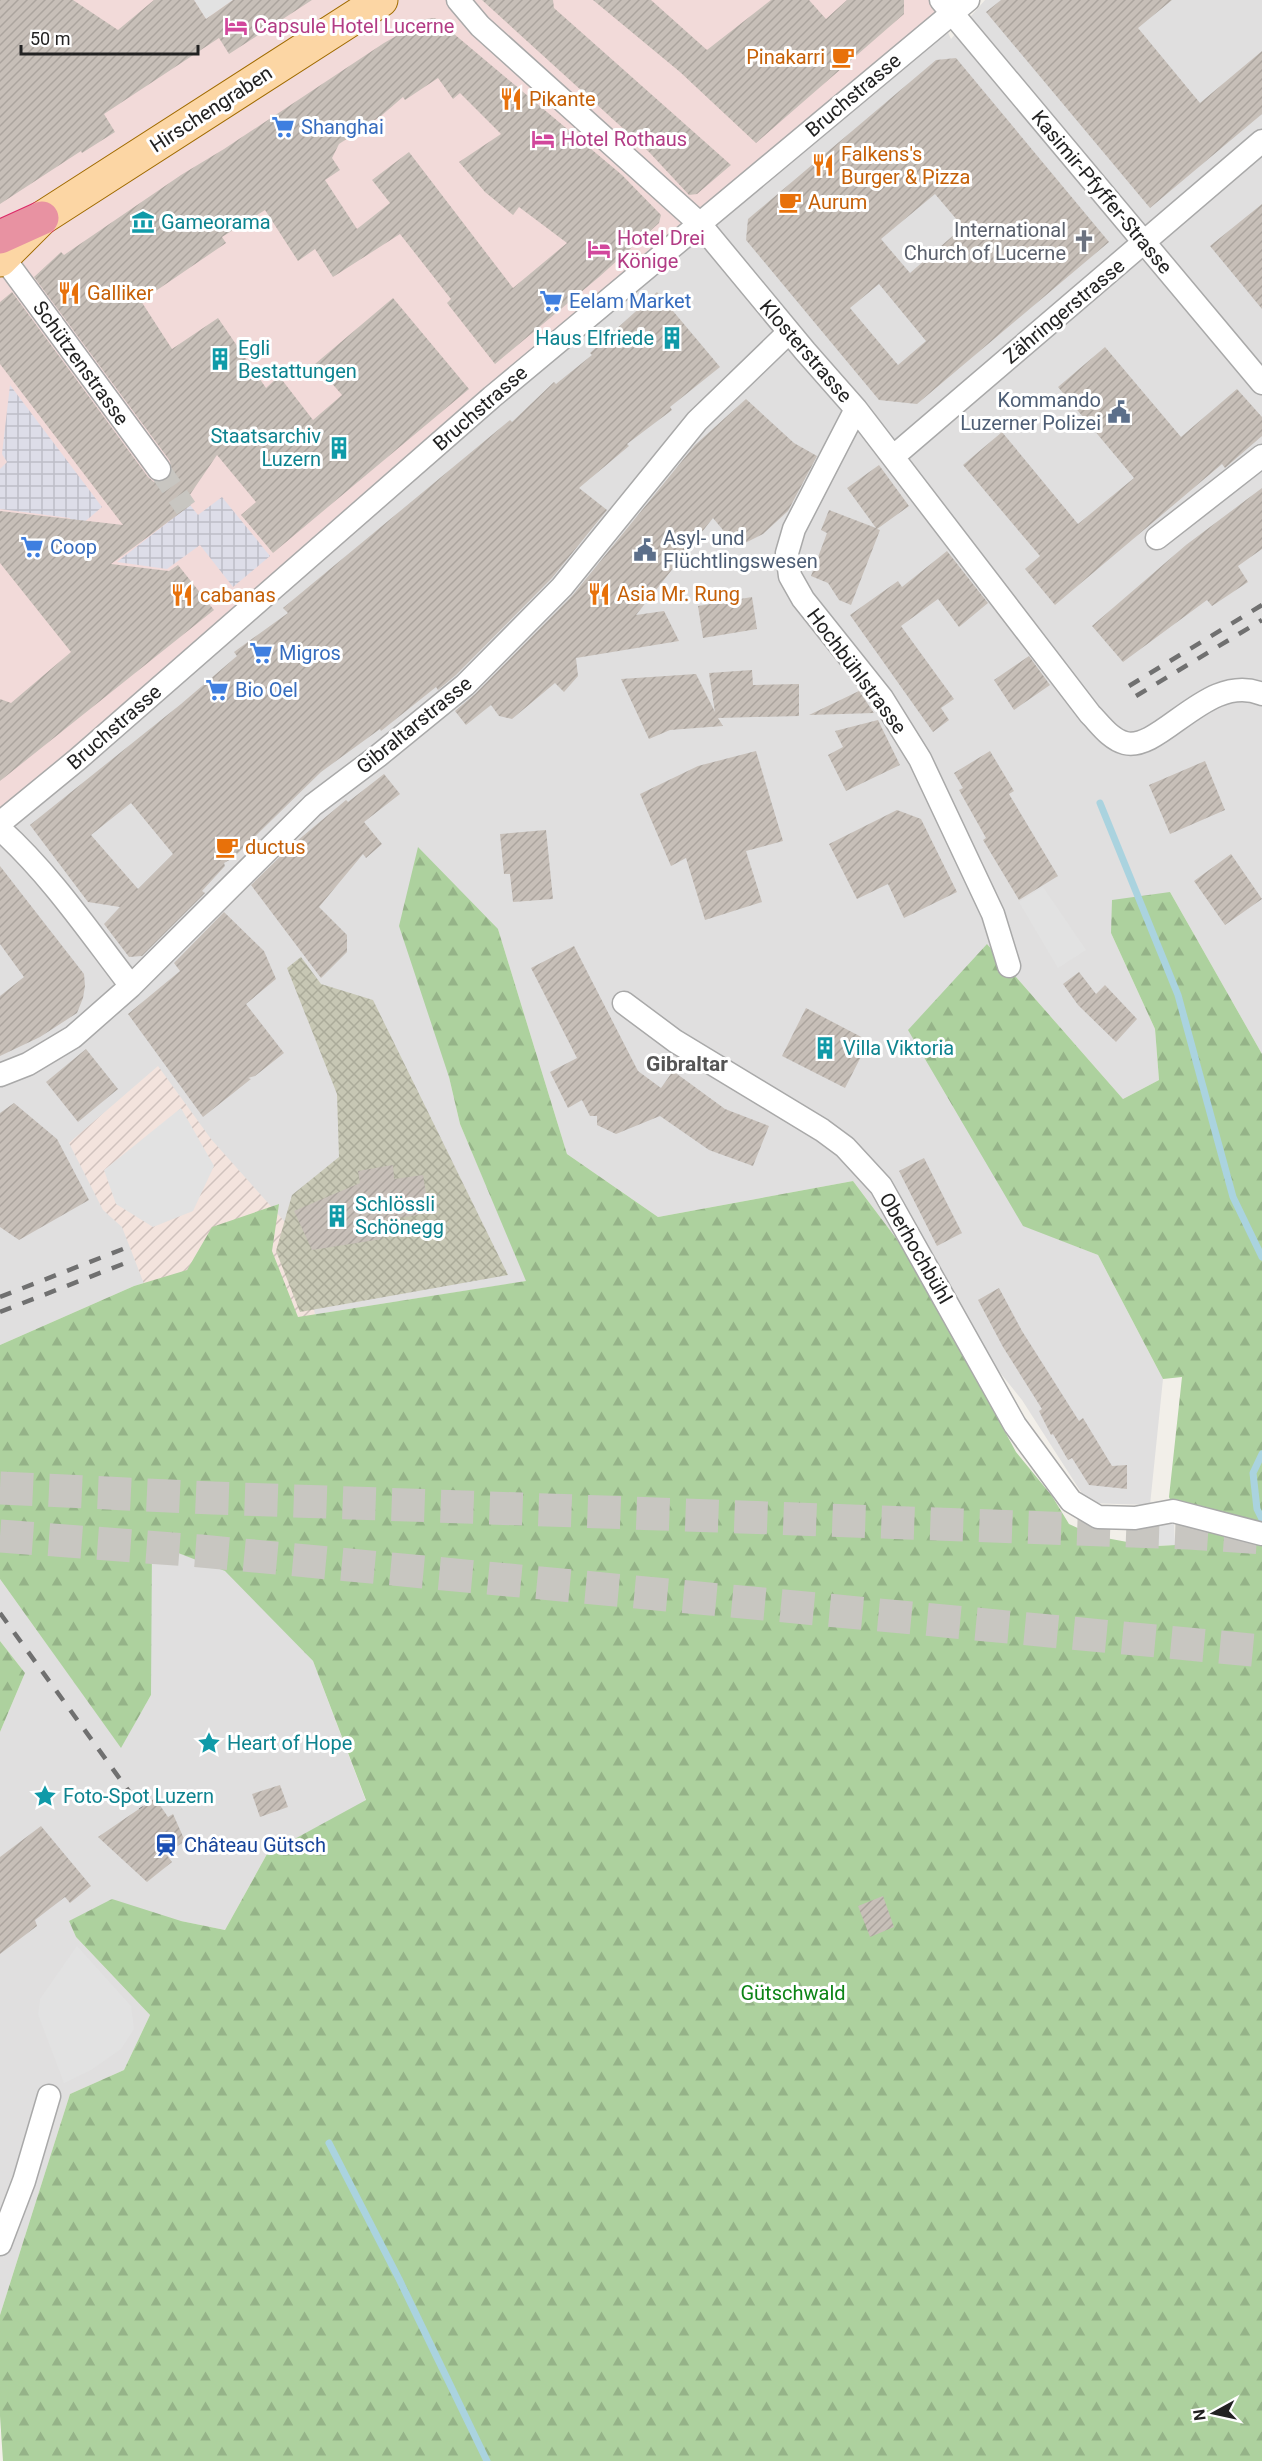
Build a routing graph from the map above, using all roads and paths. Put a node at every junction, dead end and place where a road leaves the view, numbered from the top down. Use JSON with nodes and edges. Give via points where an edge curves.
{"nodes":[{"id":1,"x":381,"y":0,"type":"edge"},
{"id":2,"x":458,"y":0,"type":"edge"},
{"id":3,"x":954,"y":4,"type":"edge"},
{"id":4,"x":1262,"y":141,"type":"edge"},
{"id":5,"x":42,"y":218,"type":"joint"},
{"id":6,"x":699,"y":223,"type":"junction"},
{"id":7,"x":1144,"y":243,"type":"junction"},
{"id":8,"x":1,"y":245,"type":"edge"},
{"id":9,"x":789,"y":332,"type":"junction"},
{"id":10,"x":1262,"y":383,"type":"edge"},
{"id":11,"x":856,"y":409,"type":"junction"},
{"id":12,"x":894,"y":456,"type":"junction"},
{"id":13,"x":1262,"y":456,"type":"edge"},
{"id":14,"x":159,"y":469,"type":"tunnel mouth"},
{"id":15,"x":1157,"y":537,"type":"dead end"},
{"id":16,"x":1262,"y":694,"type":"edge"},
{"id":17,"x":0,"y":823,"type":"edge"},
{"id":18,"x":0,"y":829,"type":"edge"},
{"id":19,"x":1009,"y":966,"type":"dead end"},
{"id":20,"x":131,"y":986,"type":"junction"},
{"id":21,"x":624,"y":1003,"type":"dead end"},
{"id":22,"x":0,"y":1075,"type":"edge"},
{"id":23,"x":1262,"y":1534,"type":"edge"},
{"id":24,"x":49,"y":2096,"type":"dead end"},
{"id":25,"x":0,"y":2244,"type":"edge"}],
"edges":[{"from":1,"to":5,"type":"main road","name":"Hirschengraben"},
{"from":2,"to":6,"type":"street","name":"Klosterstrasse","via":[[480,26]]},
{"from":3,"to":6,"type":"street","name":"Bruchstrasse"},
{"from":3,"to":7,"type":"street","name":"Kasimir-Pfyffer-Strasse"},
{"from":4,"to":7,"type":"street","name":"Zähringerstrasse"},
{"from":5,"to":8,"type":"highway"},
{"from":6,"to":9,"type":"street","name":"Klosterstrasse"},
{"from":6,"to":17,"type":"street","name":"Bruchstrasse","via":[[483,404]]},
{"from":7,"to":10,"type":"street","name":"Kasimir-Pfyffer-Strasse"},
{"from":7,"to":12,"type":"street","name":"Zähringerstrasse"},
{"from":8,"to":14,"type":"street","name":"Schützenstrasse"},
{"from":9,"to":11,"type":"street","name":"Klosterstrasse"},
{"from":9,"to":20,"type":"street","name":"Gibraltarstrasse","via":[[697,421],[562,587],[465,685],[313,805]]},
{"from":11,"to":12,"type":"street","name":"Klosterstrasse"},
{"from":11,"to":19,"type":"street","name":"Hochbühlstrasse","via":[[794,529],[787,553],[790,576],[803,599],[882,698],[920,759],[993,914]]},
{"from":12,"to":16,"type":"street","name":"Klosterstrasse","via":[[1090,714],[1115,739],[1128,744],[1148,739],[1225,691]]},
{"from":13,"to":15,"type":"street"},
{"from":18,"to":20,"type":"street","via":[[48,878]]},
{"from":20,"to":22,"type":"street","name":"Gibraltarstrasse","via":[[73,1037]]},
{"from":21,"to":23,"type":"street","name":"Oberhochbühl","via":[[675,1041],[822,1130],[866,1168],[881,1186],[1015,1425],[1071,1501],[1098,1517],[1135,1518],[1165,1512]]},
{"from":24,"to":25,"type":"street"}]}
